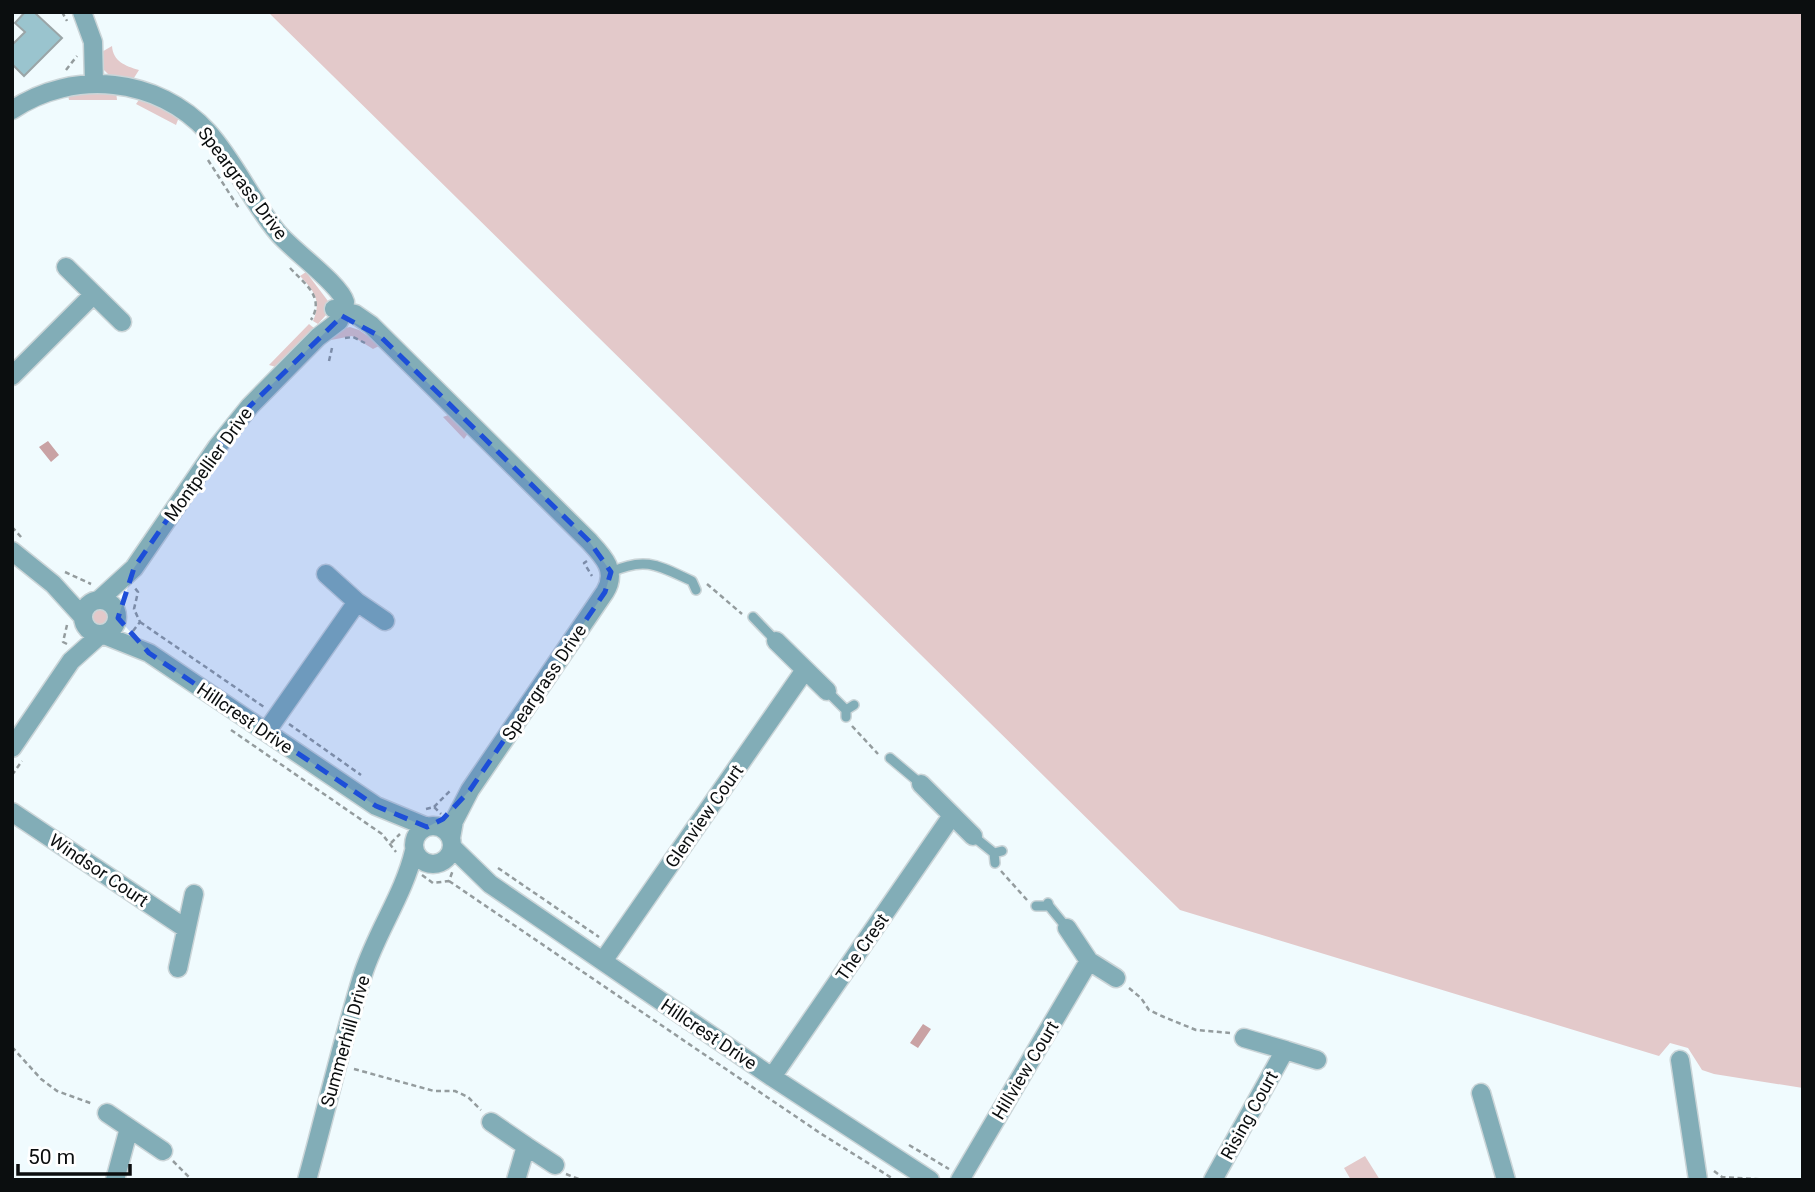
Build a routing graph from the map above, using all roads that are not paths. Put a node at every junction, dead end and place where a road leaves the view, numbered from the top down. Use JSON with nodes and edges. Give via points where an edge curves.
{"nodes":[{"id":1,"x":82,"y":12,"type":"edge"},
{"id":2,"x":94,"y":83,"type":"junction"},
{"id":3,"x":12,"y":110,"type":"edge"},
{"id":4,"x":66,"y":267,"type":"dead end"},
{"id":5,"x":93,"y":295,"type":"junction"},
{"id":6,"x":340,"y":312,"type":"junction"},
{"id":7,"x":122,"y":322,"type":"dead end"},
{"id":8,"x":12,"y":376,"type":"edge"},
{"id":9,"x":18,"y":545,"type":"edge"},
{"id":10,"x":134,"y":568,"type":"junction"},
{"id":11,"x":611,"y":572,"type":"junction"},
{"id":12,"x":327,"y":574,"type":"dead end"},
{"id":13,"x":57,"y":576,"type":"junction"},
{"id":14,"x":696,"y":580,"type":"road end"},
{"id":15,"x":98,"y":594,"type":"junction"},
{"id":16,"x":357,"y":602,"type":"junction"},
{"id":17,"x":752,"y":615,"type":"road end"},
{"id":18,"x":118,"y":616,"type":"junction"},
{"id":19,"x":83,"y":619,"type":"junction"},
{"id":20,"x":385,"y":621,"type":"dead end"},
{"id":21,"x":102,"y":635,"type":"junction"},
{"id":22,"x":776,"y":640,"type":"joint"},
{"id":23,"x":149,"y":653,"type":"junction"},
{"id":24,"x":71,"y":661,"type":"junction"},
{"id":25,"x":805,"y":670,"type":"junction"},
{"id":26,"x":827,"y":691,"type":"joint"},
{"id":27,"x":849,"y":711,"type":"road end"},
{"id":28,"x":266,"y":732,"type":"junction"},
{"id":29,"x":12,"y":748,"type":"edge"},
{"id":30,"x":888,"y":757,"type":"road end"},
{"id":31,"x":921,"y":783,"type":"joint"},
{"id":32,"x":470,"y":790,"type":"junction"},
{"id":33,"x":12,"y":812,"type":"edge"},
{"id":34,"x":951,"y":817,"type":"junction"},
{"id":35,"x":973,"y":836,"type":"joint"},
{"id":36,"x":451,"y":843,"type":"junction"},
{"id":37,"x":425,"y":849,"type":"junction"},
{"id":38,"x":997,"y":856,"type":"road end"},
{"id":39,"x":491,"y":884,"type":"junction"},
{"id":40,"x":194,"y":894,"type":"dead end"},
{"id":41,"x":1036,"y":906,"type":"road end"},
{"id":42,"x":185,"y":928,"type":"junction"},
{"id":43,"x":1067,"y":928,"type":"joint"},
{"id":44,"x":609,"y":954,"type":"junction"},
{"id":45,"x":1089,"y":961,"type":"junction"},
{"id":46,"x":178,"y":968,"type":"dead end"},
{"id":47,"x":1116,"y":978,"type":"road end"},
{"id":48,"x":1244,"y":1038,"type":"road end"},
{"id":49,"x":1285,"y":1050,"type":"junction"},
{"id":50,"x":1317,"y":1060,"type":"dead end"},
{"id":51,"x":1680,"y":1060,"type":"dead end"},
{"id":52,"x":772,"y":1077,"type":"junction"},
{"id":53,"x":1481,"y":1093,"type":"dead end"},
{"id":54,"x":107,"y":1113,"type":"road end"},
{"id":55,"x":491,"y":1122,"type":"road end"},
{"id":56,"x":129,"y":1128,"type":"junction"},
{"id":57,"x":526,"y":1146,"type":"junction"},
{"id":58,"x":163,"y":1151,"type":"road end"},
{"id":59,"x":555,"y":1166,"type":"dead end"},
{"id":60,"x":961,"y":1178,"type":"edge"},
{"id":61,"x":115,"y":1180,"type":"edge"},
{"id":62,"x":307,"y":1180,"type":"edge"},
{"id":63,"x":516,"y":1180,"type":"edge"},
{"id":64,"x":930,"y":1180,"type":"edge"},
{"id":65,"x":1213,"y":1180,"type":"edge"},
{"id":66,"x":1506,"y":1180,"type":"edge"},
{"id":67,"x":1698,"y":1180,"type":"edge"}],
"edges":[{"from":1,"to":2,"type":"street","via":[[93,42]]},
{"from":2,"to":3,"type":"street","name":"Speargrass Drive","via":[[59,88]]},
{"from":2,"to":6,"type":"street","name":"Speargrass Drive","via":[[149,93],[198,123],[256,205],[312,267]]},
{"from":4,"to":5,"type":"street"},
{"from":5,"to":7,"type":"street"},
{"from":5,"to":8,"type":"street"},
{"from":6,"to":10,"type":"street","name":"Montpellier Drive","via":[[324,336],[233,426]]},
{"from":6,"to":11,"type":"street","via":[[589,541]]},
{"from":9,"to":13,"type":"street"},
{"from":10,"to":15,"type":"street","name":"Montpellier Drive"},
{"from":10,"to":18,"type":"street","name":"Montpellier Drive"},
{"from":11,"to":14,"type":"lane","via":[[642,562]]},
{"from":11,"to":32,"type":"street","name":"Speargrass Drive","via":[[606,592]]},
{"from":12,"to":16,"type":"street"},
{"from":13,"to":15,"type":"street"},
{"from":13,"to":19,"type":"street"},
{"from":15,"to":18,"type":"street"},
{"from":15,"to":19,"type":"street"},
{"from":16,"to":20,"type":"street"},
{"from":16,"to":28,"type":"street"},
{"from":17,"to":22,"type":"lane"},
{"from":18,"to":21,"type":"street","via":[[114,629]]},
{"from":18,"to":23,"type":"street","name":"Hillcrest Drive"},
{"from":19,"to":21,"type":"street","via":[[90,632]]},
{"from":19,"to":24,"type":"street"},
{"from":21,"to":23,"type":"street","name":"Hillcrest Drive"},
{"from":21,"to":24,"type":"street"},
{"from":22,"to":25,"type":"street"},
{"from":23,"to":28,"type":"street","name":"Hillcrest Drive"},
{"from":24,"to":29,"type":"street"},
{"from":25,"to":26,"type":"street"},
{"from":25,"to":44,"type":"street","name":"Glenview Court"},
{"from":26,"to":27,"type":"lane"},
{"from":28,"to":37,"type":"street","name":"Hillcrest Drive","via":[[376,806]]},
{"from":30,"to":31,"type":"lane"},
{"from":31,"to":34,"type":"street"},
{"from":32,"to":36,"type":"street","name":"Speargrass Drive","via":[[454,821]]},
{"from":32,"to":37,"type":"street","name":"Speargrass Drive"},
{"from":33,"to":42,"type":"street","name":"Windsor Court"},
{"from":34,"to":35,"type":"street"},
{"from":34,"to":52,"type":"street","name":"The Crest"},
{"from":35,"to":38,"type":"lane"},
{"from":36,"to":37,"type":"street","via":[[448,857]]},
{"from":36,"to":37,"type":"street","name":"Hillcrest Drive","via":[[444,830]]},
{"from":36,"to":39,"type":"street","name":"Hillcrest Drive"},
{"from":37,"to":39,"type":"street","name":"Hillcrest Drive"},
{"from":37,"to":62,"type":"street","name":"Summerhill Drive","via":[[377,936],[363,975]]},
{"from":39,"to":44,"type":"street","name":"Hillcrest Drive"},
{"from":40,"to":42,"type":"street"},
{"from":41,"to":43,"type":"lane","via":[[1049,905]]},
{"from":42,"to":46,"type":"street"},
{"from":43,"to":45,"type":"street"},
{"from":44,"to":52,"type":"street","name":"Hillcrest Drive"},
{"from":45,"to":47,"type":"street"},
{"from":45,"to":60,"type":"street","name":"Hillview Court"},
{"from":48,"to":49,"type":"street","name":"Rising Court"},
{"from":49,"to":50,"type":"street","name":"Rising Court"},
{"from":49,"to":65,"type":"street","name":"Rising Court"},
{"from":51,"to":67,"type":"street"},
{"from":52,"to":64,"type":"street","name":"Hillcrest Drive"},
{"from":53,"to":66,"type":"street"},
{"from":54,"to":56,"type":"street"},
{"from":55,"to":57,"type":"street"},
{"from":56,"to":58,"type":"street"},
{"from":56,"to":61,"type":"street"},
{"from":57,"to":59,"type":"street"},
{"from":57,"to":63,"type":"street"}]}
